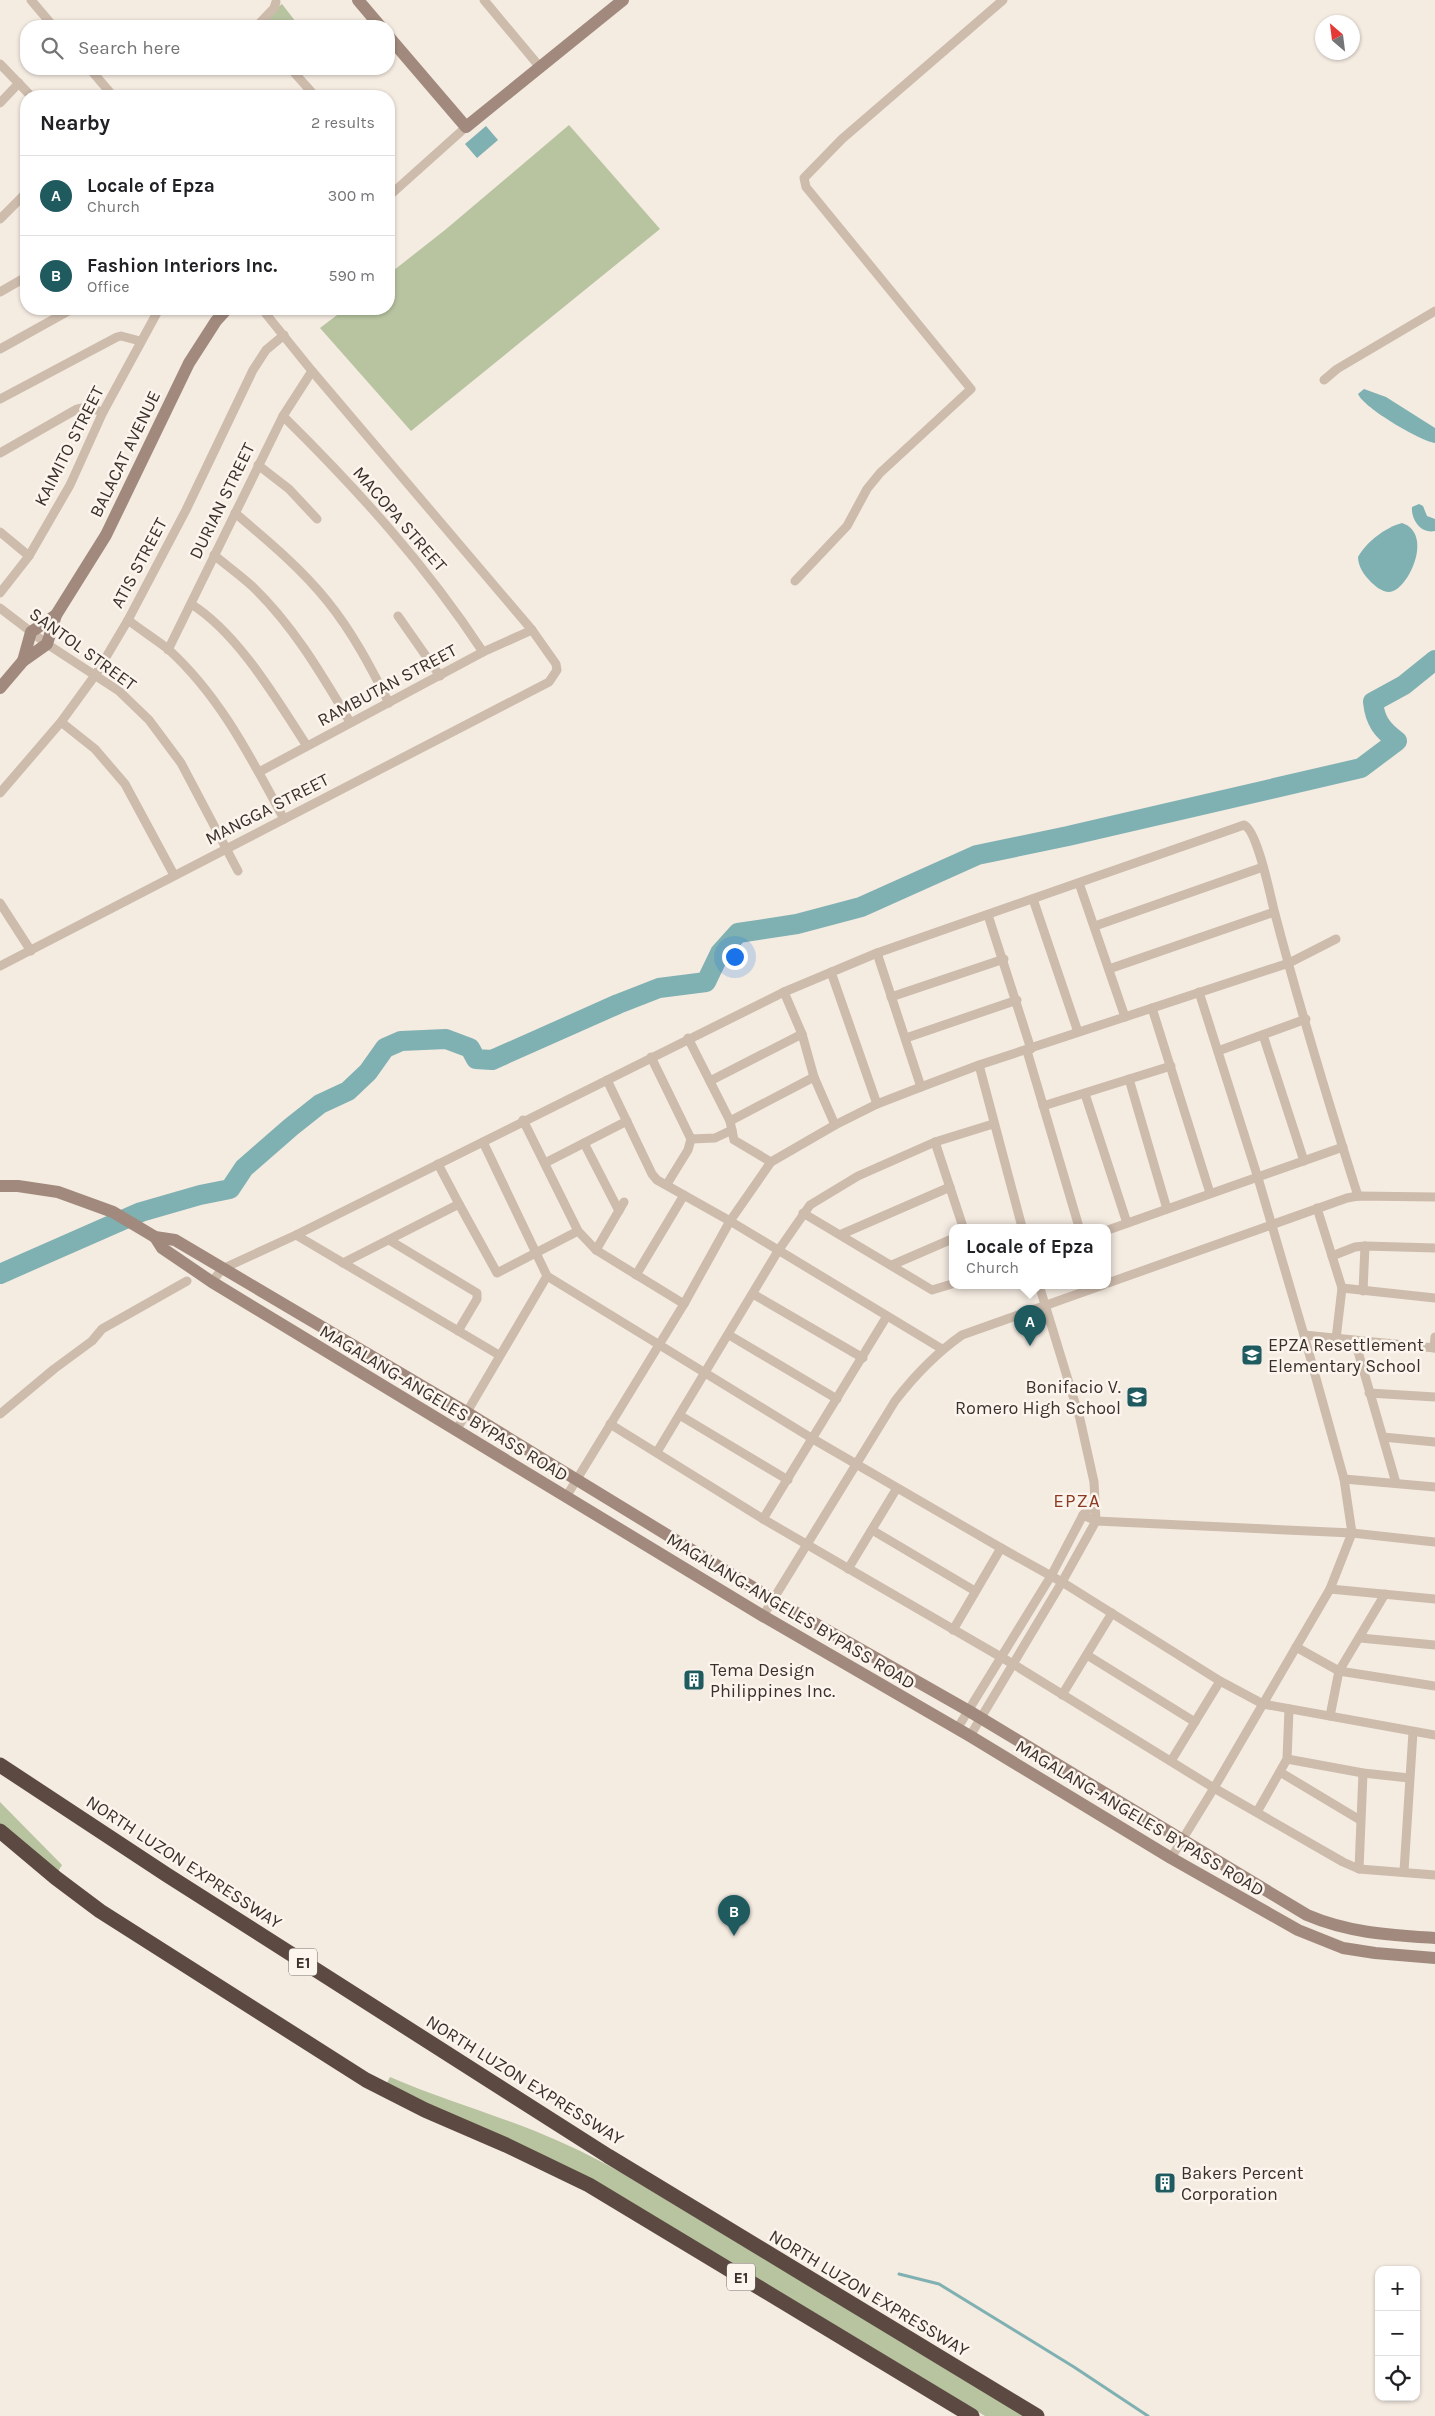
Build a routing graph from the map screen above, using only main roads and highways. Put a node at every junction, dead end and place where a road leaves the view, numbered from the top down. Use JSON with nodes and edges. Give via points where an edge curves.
{"nodes":[{"id":1,"x":0,"y":1764,"type":"edge"},
{"id":2,"x":0,"y":1831,"type":"edge"},
{"id":3,"x":972,"y":2416,"type":"edge"},
{"id":4,"x":1036,"y":2416,"type":"edge"}],
"edges":[{"from":1,"to":4,"type":"highway","name":"NORTH LUZON EXPRESSWAY","number":"E1","via":[[167,1875],[600,2150]]},
{"from":2,"to":3,"type":"highway","number":"E1","via":[[100,1911],[366,2080],[589,2185]]}]}
